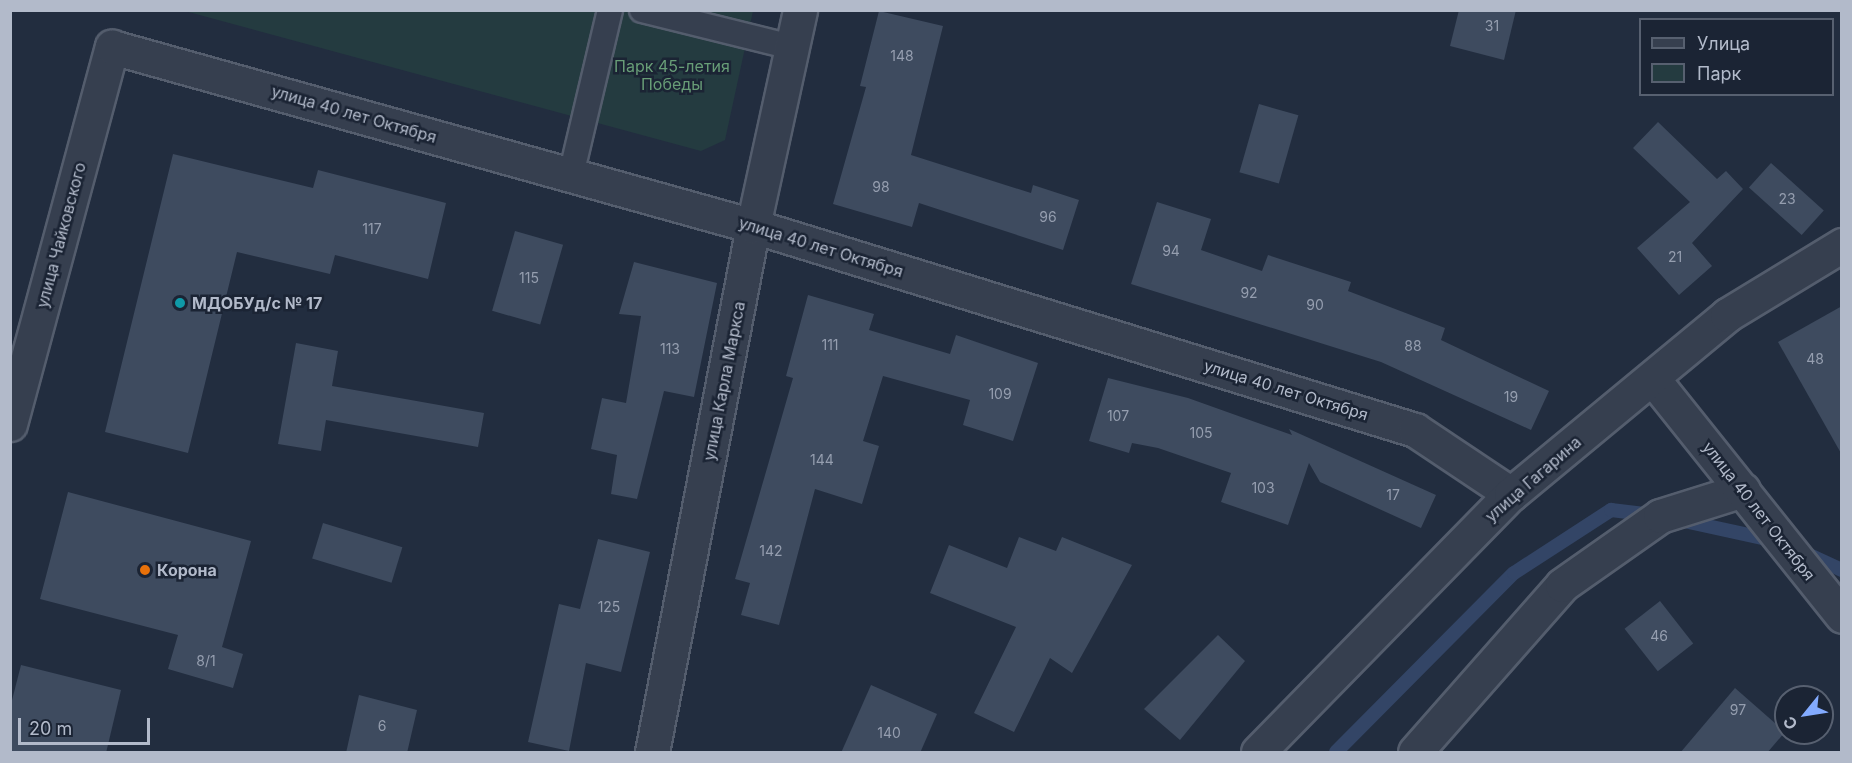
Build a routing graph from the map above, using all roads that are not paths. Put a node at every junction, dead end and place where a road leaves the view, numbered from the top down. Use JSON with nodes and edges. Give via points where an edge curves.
{"nodes":[{"id":1,"x":610,"y":10,"type":"edge"},
{"id":2,"x":642,"y":10,"type":"edge"},
{"id":3,"x":800,"y":10,"type":"edge"},
{"id":4,"x":112,"y":47,"type":"joint"},
{"id":5,"x":792,"y":47,"type":"junction"},
{"id":6,"x":571,"y":175,"type":"junction"},
{"id":7,"x":753,"y":226,"type":"junction"},
{"id":8,"x":1842,"y":244,"type":"edge"},
{"id":9,"x":1653,"y":379,"type":"junction"},
{"id":10,"x":10,"y":424,"type":"edge"},
{"id":11,"x":1743,"y":490,"type":"junction"},
{"id":12,"x":1511,"y":494,"type":"junction"},
{"id":13,"x":1842,"y":616,"type":"edge"},
{"id":14,"x":652,"y":753,"type":"edge"},
{"id":15,"x":1258,"y":753,"type":"edge"},
{"id":16,"x":1415,"y":753,"type":"edge"}],
"edges":[{"from":1,"to":6,"type":"lane"},
{"from":2,"to":5,"type":"lane"},
{"from":3,"to":5,"type":"street","name":"улица Карла Маркса"},
{"from":4,"to":6,"type":"street","name":"улица 40 лет Октября"},
{"from":4,"to":10,"type":"street","name":"улица Чайковского"},
{"from":5,"to":7,"type":"street","name":"улица Карла Маркса"},
{"from":6,"to":7,"type":"street","name":"улица 40 лет Октября"},
{"from":7,"to":12,"type":"street","name":"улица 40 лет Октября","via":[[1415,430]]},
{"from":7,"to":14,"type":"street","name":"улица Карла Маркса"},
{"from":8,"to":9,"type":"street","name":"улица Гагарина","via":[[1727,315]]},
{"from":9,"to":11,"type":"street","name":"улица 40 лет Октября"},
{"from":9,"to":12,"type":"street","name":"улица Гагарина"},
{"from":11,"to":13,"type":"street","name":"улица 40 лет Октября"},
{"from":11,"to":16,"type":"street","via":[[1660,516],[1562,585]]},
{"from":12,"to":15,"type":"street","name":"улица Гагарина"}]}
